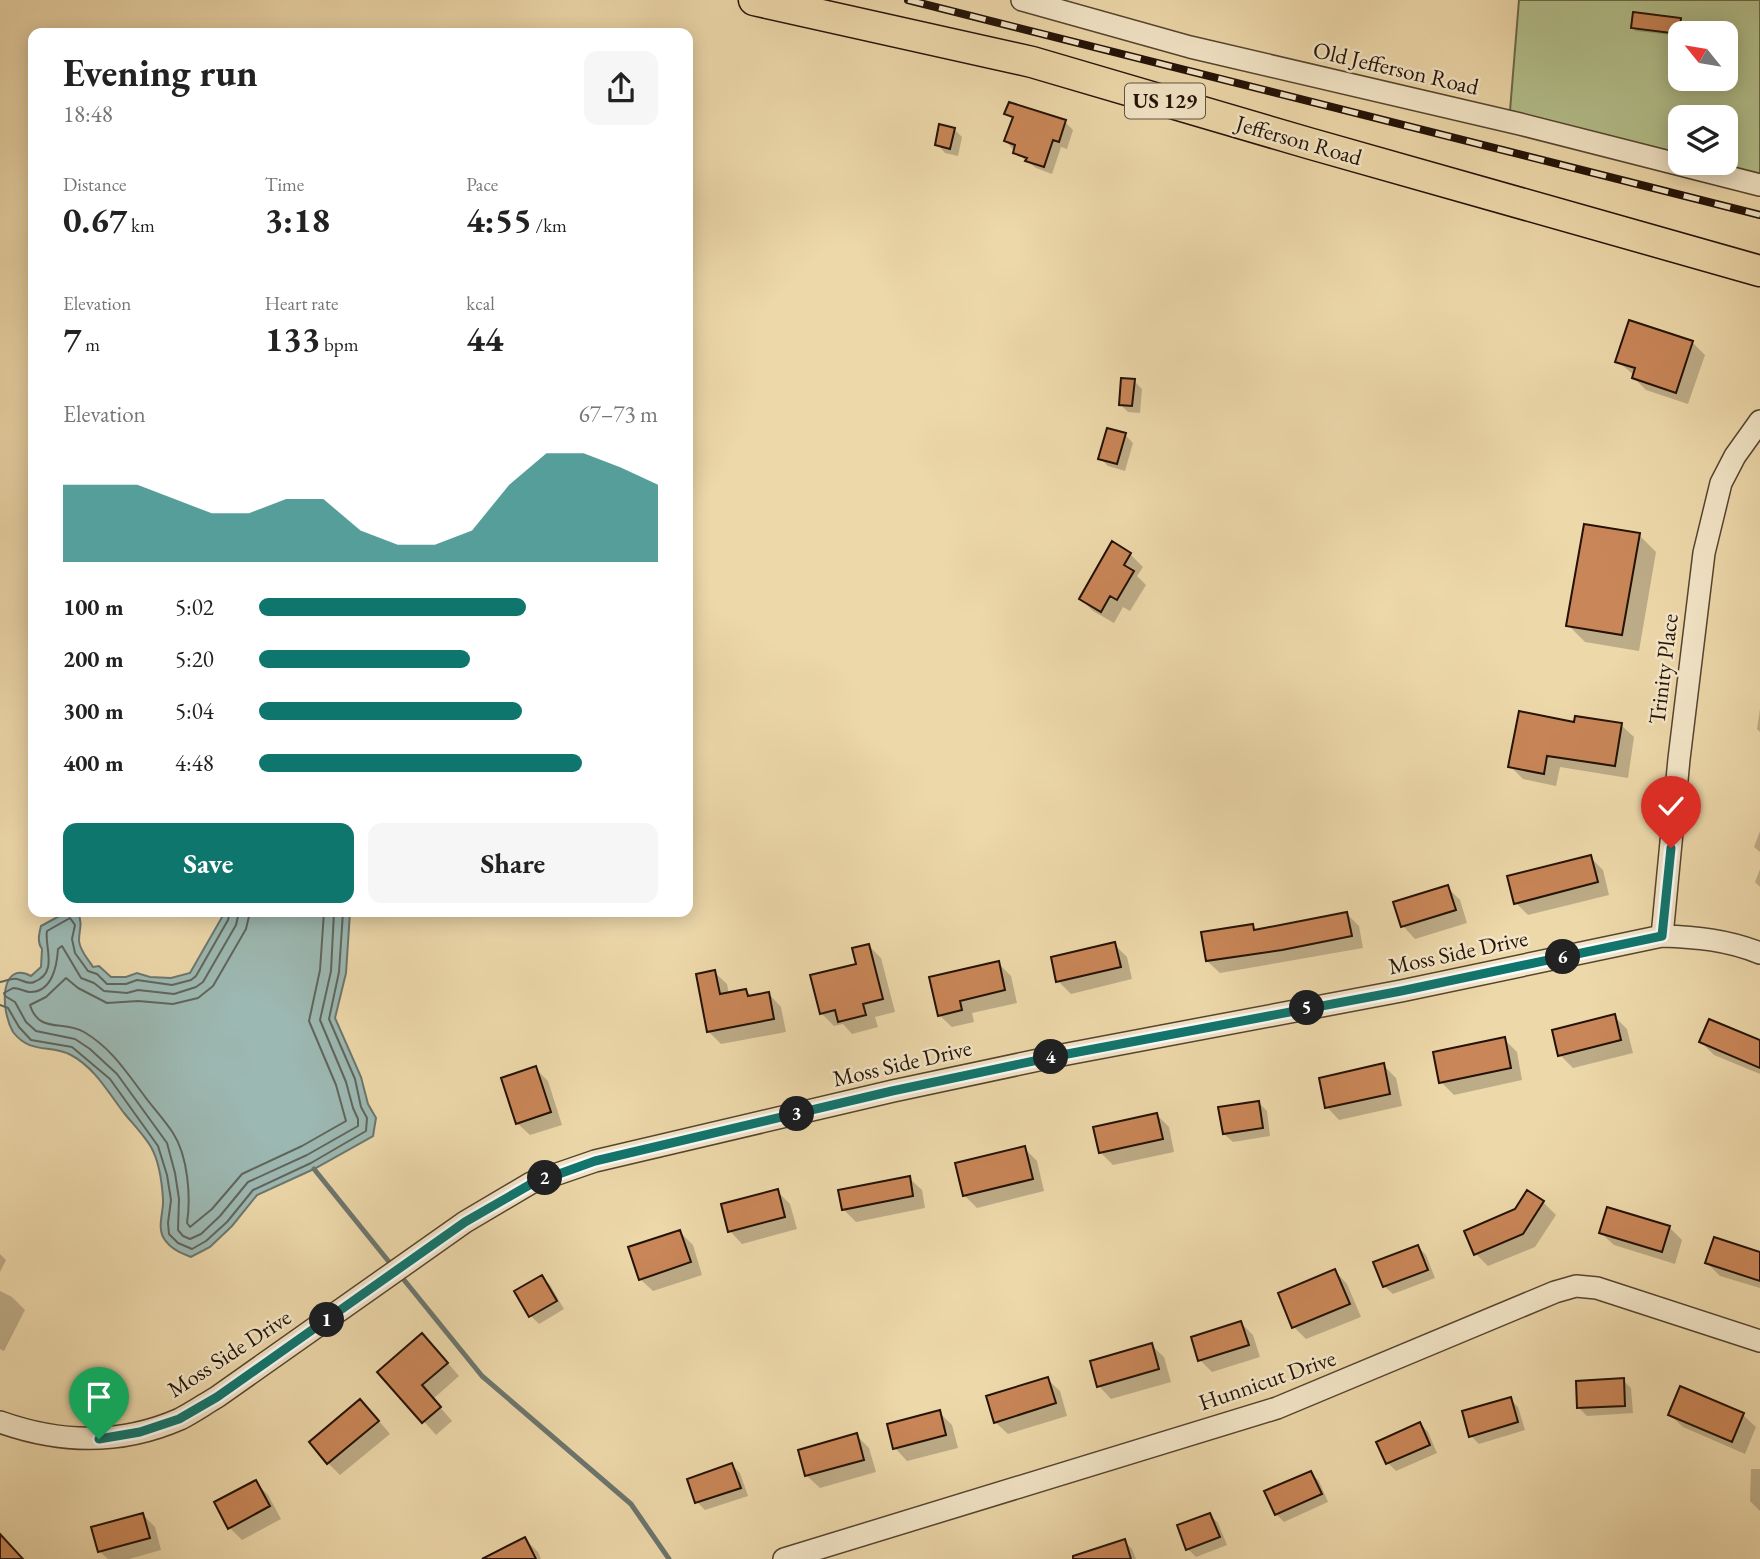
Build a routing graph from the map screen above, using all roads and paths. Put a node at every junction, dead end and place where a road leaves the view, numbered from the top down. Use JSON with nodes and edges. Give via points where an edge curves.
{"nodes":[{"id":1,"x":754,"y":0,"type":"edge"},
{"id":2,"x":1021,"y":0,"type":"edge"},
{"id":3,"x":1760,"y":185,"type":"edge"},
{"id":4,"x":1760,"y":271,"type":"edge"},
{"id":5,"x":1760,"y":421,"type":"edge"},
{"id":6,"x":1662,"y":936,"type":"junction"},
{"id":7,"x":1760,"y":953,"type":"edge"},
{"id":8,"x":1760,"y":1341,"type":"edge"},
{"id":9,"x":0,"y":1422,"type":"edge"},
{"id":10,"x":784,"y":1559,"type":"edge"}],
"edges":[{"from":1,"to":4,"type":"highway","name":"Jefferson Road","number":"US 129","via":[[1032,62]]},
{"from":2,"to":3,"type":"street","name":"Old Jefferson Road","via":[[1190,47]]},
{"from":5,"to":6,"type":"street","name":"Trinity Place","via":[[1721,483],[1704,553]]},
{"from":6,"to":7,"type":"street","name":"Moss Side Drive","via":[[1702,937]]},
{"from":6,"to":9,"type":"street","name":"Moss Side Drive","via":[[1051,1057],[595,1161],[531,1184],[492,1205],[179,1419],[99,1439],[53,1436]]},
{"from":8,"to":10,"type":"street","name":"Hunnicut Drive","via":[[1597,1288],[1576,1286],[1277,1408]]}]}
